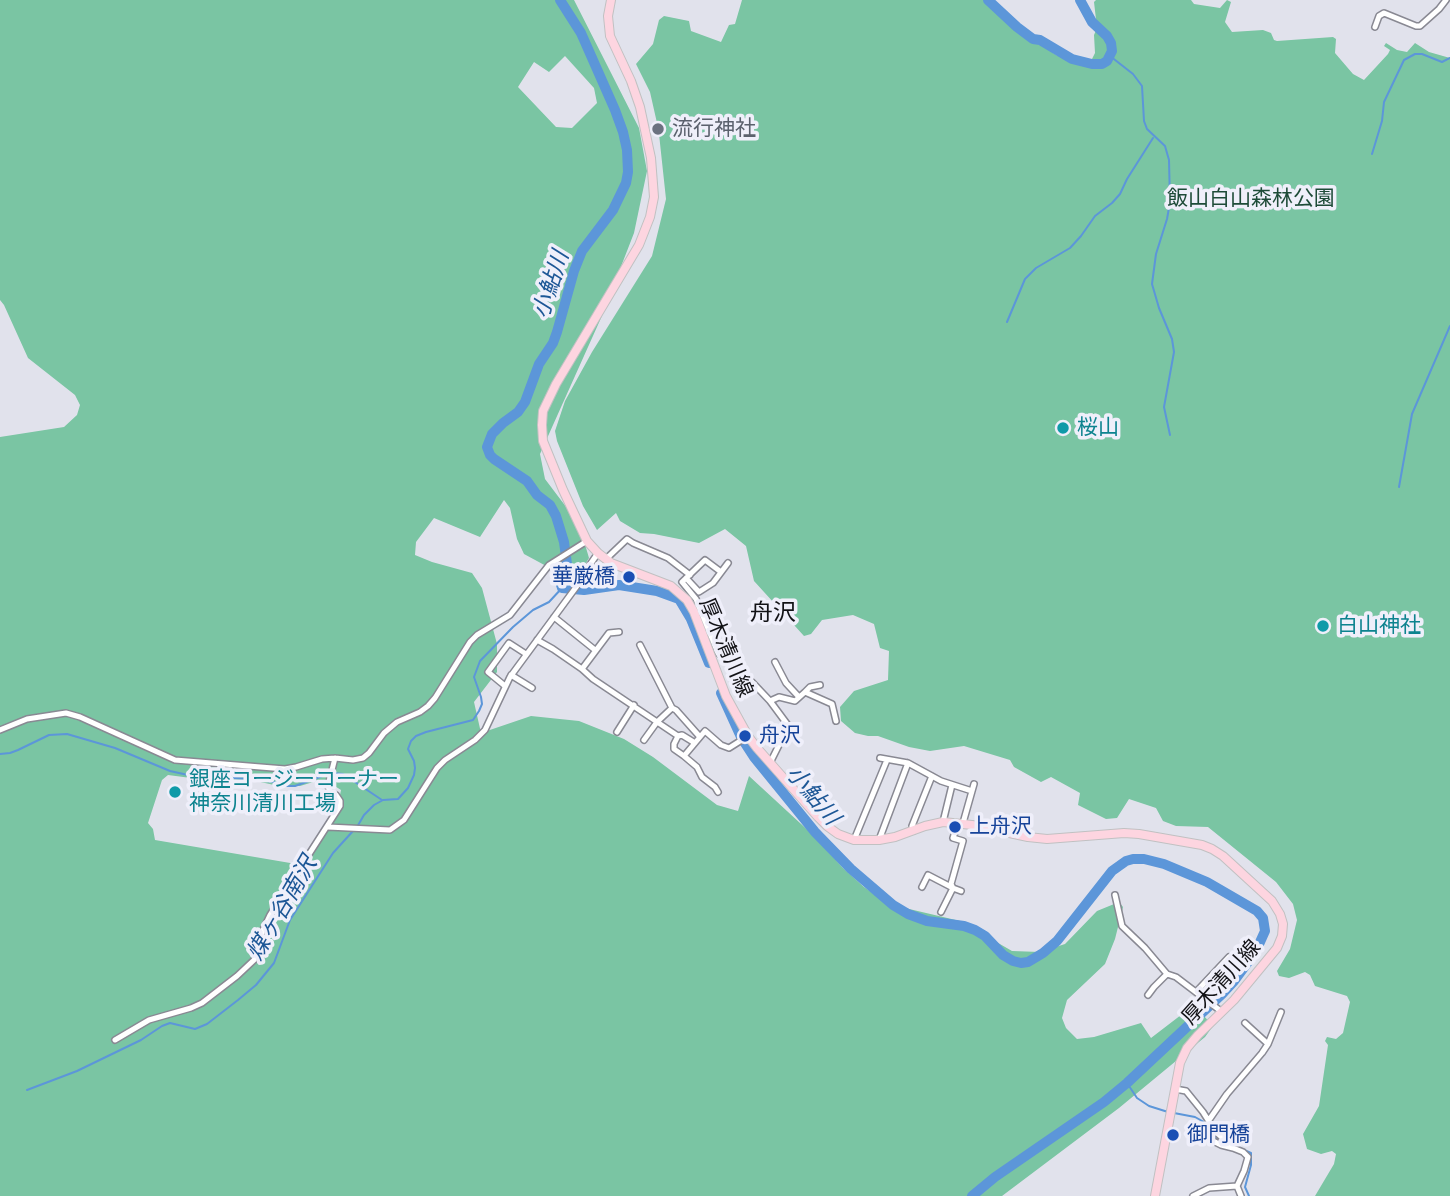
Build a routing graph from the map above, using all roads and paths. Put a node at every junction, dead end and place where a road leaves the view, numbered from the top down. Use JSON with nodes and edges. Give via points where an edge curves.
{"nodes":[{"id":1,"x":611,"y":0,"type":"edge"},
{"id":2,"x":1446,"y":0,"type":"edge"},
{"id":3,"x":1375,"y":27,"type":"dead end"},
{"id":4,"x":587,"y":541,"type":"junction"},
{"id":5,"x":598,"y":553,"type":"junction"},
{"id":6,"x":606,"y":559,"type":"junction"},
{"id":7,"x":728,"y":563,"type":"dead end"},
{"id":8,"x":721,"y":572,"type":"junction"},
{"id":9,"x":688,"y":576,"type":"junction"},
{"id":10,"x":697,"y":611,"type":"junction"},
{"id":11,"x":556,"y":615,"type":"junction"},
{"id":12,"x":619,"y":632,"type":"dead end"},
{"id":13,"x":537,"y":640,"type":"junction"},
{"id":14,"x":640,"y":645,"type":"dead end"},
{"id":15,"x":595,"y":650,"type":"junction"},
{"id":16,"x":526,"y":654,"type":"junction"},
{"id":17,"x":775,"y":662,"type":"dead end"},
{"id":18,"x":582,"y":668,"type":"junction"},
{"id":19,"x":511,"y":675,"type":"junction"},
{"id":20,"x":820,"y":685,"type":"dead end"},
{"id":21,"x":505,"y":686,"type":"junction"},
{"id":22,"x":532,"y":688,"type":"dead end"},
{"id":23,"x":805,"y":692,"type":"junction"},
{"id":24,"x":799,"y":697,"type":"junction"},
{"id":25,"x":770,"y":701,"type":"junction"},
{"id":26,"x":634,"y":705,"type":"junction"},
{"id":27,"x":672,"y":708,"type":"junction"},
{"id":28,"x":836,"y":721,"type":"dead end"},
{"id":29,"x":657,"y":722,"type":"junction"},
{"id":30,"x":0,"y":730,"type":"edge"},
{"id":31,"x":617,"y":732,"type":"dead end"},
{"id":32,"x":678,"y":736,"type":"junction"},
{"id":33,"x":700,"y":737,"type":"junction"},
{"id":34,"x":746,"y":737,"type":"junction"},
{"id":35,"x":644,"y":740,"type":"dead end"},
{"id":36,"x":695,"y":743,"type":"junction"},
{"id":37,"x":684,"y":756,"type":"junction"},
{"id":38,"x":335,"y":758,"type":"junction"},
{"id":39,"x":770,"y":763,"type":"junction"},
{"id":40,"x":908,"y":763,"type":"junction"},
{"id":41,"x":932,"y":776,"type":"junction"},
{"id":42,"x":974,"y":784,"type":"dead end"},
{"id":43,"x":952,"y":785,"type":"junction"},
{"id":44,"x":972,"y":791,"type":"junction"},
{"id":45,"x":718,"y":792,"type":"dead end"},
{"id":46,"x":943,"y":822,"type":"junction"},
{"id":47,"x":960,"y":823,"type":"junction"},
{"id":48,"x":328,"y":827,"type":"junction"},
{"id":49,"x":913,"y":831,"type":"junction"},
{"id":50,"x":854,"y":840,"type":"junction"},
{"id":51,"x":878,"y":841,"type":"junction"},
{"id":52,"x":922,"y":887,"type":"dead end"},
{"id":53,"x":953,"y":888,"type":"junction"},
{"id":54,"x":961,"y":891,"type":"dead end"},
{"id":55,"x":1115,"y":895,"type":"dead end"},
{"id":56,"x":941,"y":912,"type":"dead end"},
{"id":57,"x":1229,"y":957,"type":"dead end"},
{"id":58,"x":1167,"y":974,"type":"junction"},
{"id":59,"x":1197,"y":993,"type":"junction"},
{"id":60,"x":1148,"y":995,"type":"dead end"},
{"id":61,"x":1219,"y":1009,"type":"junction"},
{"id":62,"x":1281,"y":1012,"type":"dead end"},
{"id":63,"x":1245,"y":1023,"type":"dead end"},
{"id":64,"x":115,"y":1040,"type":"dead end"},
{"id":65,"x":1268,"y":1044,"type":"junction"},
{"id":66,"x":1175,"y":1089,"type":"junction"},
{"id":67,"x":1209,"y":1120,"type":"junction"},
{"id":68,"x":1235,"y":1129,"type":"dead end"},
{"id":69,"x":1211,"y":1140,"type":"dead end"},
{"id":70,"x":1231,"y":1146,"type":"junction"},
{"id":71,"x":1237,"y":1186,"type":"junction"},
{"id":72,"x":1155,"y":1196,"type":"edge"},
{"id":73,"x":1193,"y":1196,"type":"edge"},
{"id":74,"x":1241,"y":1196,"type":"edge"}],
"edges":[{"from":1,"to":4,"type":"main road","name":"厚木清川線","via":[[610,36],[640,107],[654,190],[639,245],[556,384],[542,417],[546,449]]},
{"from":2,"to":3,"type":"street","via":[[1420,26],[1384,13]]},
{"from":4,"to":5,"type":"main road","name":"厚木清川線"},
{"from":4,"to":38,"type":"street","via":[[553,562],[510,615],[470,642],[428,706],[397,722],[363,758]]},
{"from":5,"to":6,"type":"main road","name":"厚木清川線"},
{"from":5,"to":11,"type":"street"},
{"from":6,"to":9,"type":"street","via":[[627,539],[668,558]]},
{"from":6,"to":10,"type":"main road","name":"厚木清川線","via":[[671,586]]},
{"from":7,"to":8,"type":"street"},
{"from":8,"to":9,"type":"street","via":[[705,560]]},
{"from":8,"to":9,"type":"street","via":[[699,592]]},
{"from":9,"to":10,"type":"street","via":[[682,582],[696,599]]},
{"from":10,"to":25,"type":"street","via":[[718,653]]},
{"from":10,"to":34,"type":"main road","name":"厚木清川線","via":[[726,696]]},
{"from":11,"to":13,"type":"street"},
{"from":11,"to":15,"type":"street"},
{"from":12,"to":15,"type":"street","via":[[609,633]]},
{"from":13,"to":16,"type":"street"},
{"from":13,"to":18,"type":"street"},
{"from":14,"to":27,"type":"street"},
{"from":15,"to":18,"type":"street"},
{"from":16,"to":19,"type":"street"},
{"from":16,"to":21,"type":"street","via":[[509,643],[488,671]]},
{"from":17,"to":24,"type":"street"},
{"from":18,"to":26,"type":"street"},
{"from":19,"to":21,"type":"street"},
{"from":19,"to":22,"type":"street"},
{"from":20,"to":23,"type":"street"},
{"from":21,"to":48,"type":"street","via":[[485,730],[437,768],[404,820],[390,830]]},
{"from":23,"to":24,"type":"street"},
{"from":23,"to":28,"type":"street","via":[[832,704]]},
{"from":24,"to":25,"type":"street"},
{"from":25,"to":39,"type":"street","via":[[793,732],[781,741]]},
{"from":26,"to":29,"type":"street"},
{"from":26,"to":31,"type":"street"},
{"from":27,"to":29,"type":"street"},
{"from":27,"to":33,"type":"street"},
{"from":29,"to":32,"type":"street"},
{"from":29,"to":35,"type":"street"},
{"from":30,"to":38,"type":"street","via":[[27,719],[66,713],[175,760],[285,769]]},
{"from":32,"to":36,"type":"street"},
{"from":32,"to":37,"type":"street","via":[[674,749]]},
{"from":33,"to":34,"type":"street","via":[[705,731],[729,748]]},
{"from":33,"to":36,"type":"street"},
{"from":34,"to":39,"type":"main road","name":"厚木清川線"},
{"from":36,"to":37,"type":"street"},
{"from":37,"to":45,"type":"street"},
{"from":38,"to":48,"type":"street","via":[[328,786],[340,806]]},
{"from":39,"to":50,"type":"main road","name":"厚木清川線","via":[[827,826]]},
{"from":40,"to":41,"type":"street"},
{"from":40,"to":50,"type":"street","via":[[883,759]]},
{"from":40,"to":51,"type":"street"},
{"from":41,"to":43,"type":"street"},
{"from":41,"to":49,"type":"street"},
{"from":42,"to":44,"type":"street"},
{"from":43,"to":44,"type":"street"},
{"from":43,"to":46,"type":"street"},
{"from":44,"to":47,"type":"street"},
{"from":46,"to":47,"type":"main road","name":"厚木清川線"},
{"from":46,"to":49,"type":"main road","name":"厚木清川線"},
{"from":47,"to":53,"type":"street","via":[[953,838],[963,841]]},
{"from":47,"to":61,"type":"main road","name":"厚木清川線","via":[[1047,839],[1139,834],[1202,845],[1223,856],[1272,901],[1283,924],[1278,948]]},
{"from":48,"to":64,"type":"street","via":[[270,915],[254,960],[202,1003],[149,1020]]},
{"from":49,"to":51,"type":"main road","name":"厚木清川線"},
{"from":50,"to":51,"type":"main road","name":"厚木清川線"},
{"from":52,"to":53,"type":"street","via":[[928,875]]},
{"from":53,"to":54,"type":"street"},
{"from":53,"to":56,"type":"street"},
{"from":55,"to":58,"type":"street","via":[[1122,926]]},
{"from":57,"to":59,"type":"street"},
{"from":58,"to":59,"type":"street"},
{"from":58,"to":60,"type":"street"},
{"from":59,"to":61,"type":"street"},
{"from":61,"to":66,"type":"main road","name":"厚木清川線","via":[[1188,1048]]},
{"from":62,"to":65,"type":"street"},
{"from":63,"to":65,"type":"street"},
{"from":65,"to":67,"type":"street"},
{"from":66,"to":67,"type":"street","via":[[1185,1091]]},
{"from":66,"to":72,"type":"main road","name":"厚木清川線"},
{"from":67,"to":70,"type":"street"},
{"from":68,"to":70,"type":"street"},
{"from":69,"to":70,"type":"street"},
{"from":70,"to":71,"type":"street","via":[[1248,1157]]},
{"from":71,"to":73,"type":"street","via":[[1209,1188]]},
{"from":71,"to":74,"type":"street"}]}
